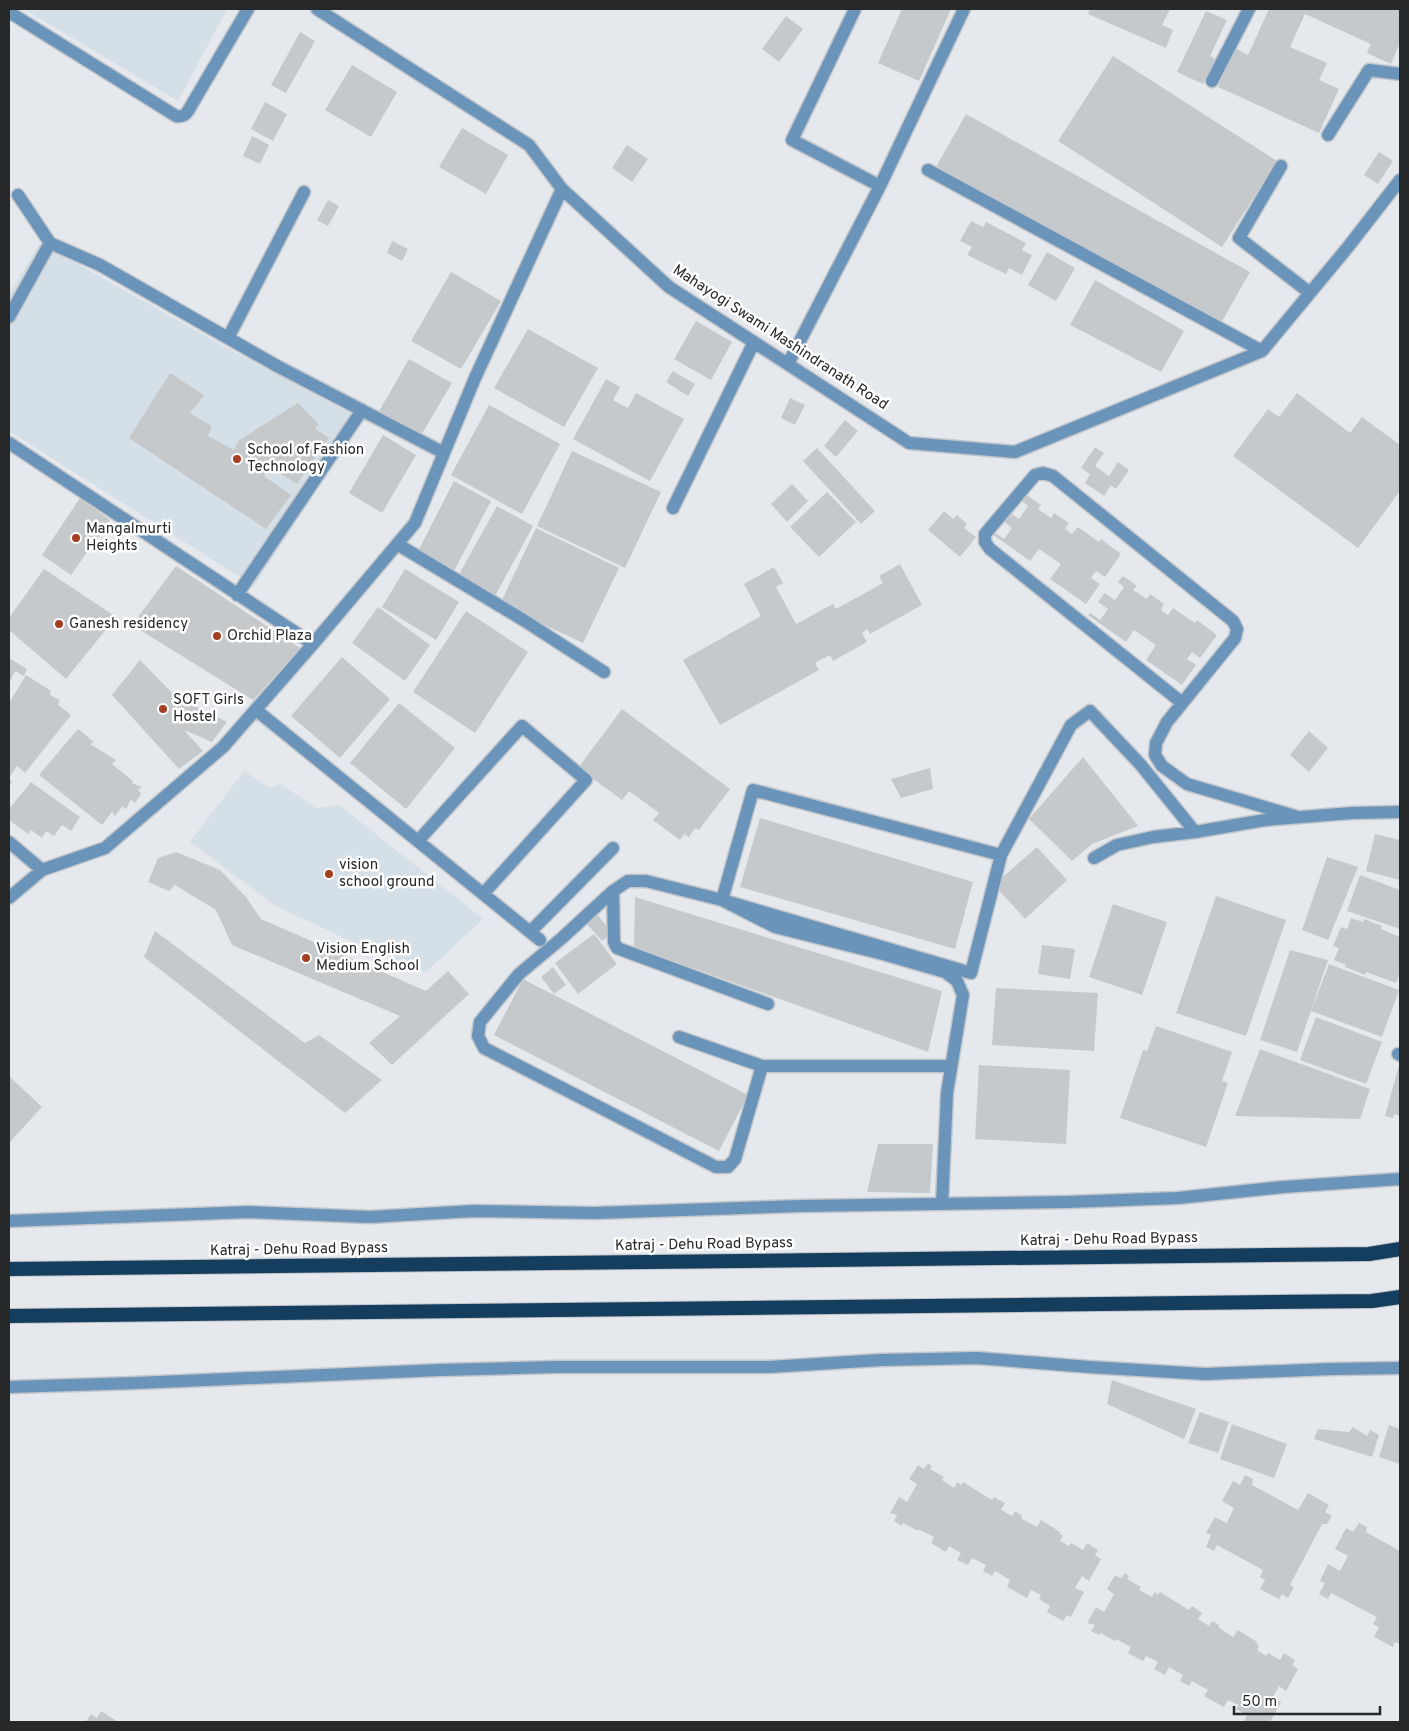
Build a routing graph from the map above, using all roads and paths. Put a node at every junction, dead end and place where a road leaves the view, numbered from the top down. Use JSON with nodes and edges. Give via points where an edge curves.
{"nodes":[{"id":1,"x":248,"y":9,"type":"edge"},
{"id":2,"x":317,"y":9,"type":"edge"},
{"id":3,"x":855,"y":9,"type":"edge"},
{"id":4,"x":964,"y":9,"type":"edge"},
{"id":5,"x":1249,"y":9,"type":"edge"},
{"id":6,"x":9,"y":12,"type":"edge"},
{"id":7,"x":1400,"y":74,"type":"edge"},
{"id":8,"x":1212,"y":81,"type":"dead end"},
{"id":9,"x":1328,"y":135,"type":"dead end"},
{"id":10,"x":1281,"y":166,"type":"dead end"},
{"id":11,"x":928,"y":170,"type":"dead end"},
{"id":12,"x":1400,"y":180,"type":"edge"},
{"id":13,"x":880,"y":186,"type":"junction"},
{"id":14,"x":562,"y":189,"type":"junction"},
{"id":15,"x":304,"y":192,"type":"dead end"},
{"id":16,"x":18,"y":195,"type":"dead end"},
{"id":17,"x":50,"y":243,"type":"junction"},
{"id":18,"x":1310,"y":293,"type":"junction"},
{"id":19,"x":9,"y":317,"type":"edge"},
{"id":20,"x":228,"y":338,"type":"junction"},
{"id":21,"x":754,"y":342,"type":"junction"},
{"id":22,"x":1262,"y":351,"type":"junction"},
{"id":23,"x":788,"y":364,"type":"junction"},
{"id":24,"x":362,"y":410,"type":"junction"},
{"id":25,"x":9,"y":443,"type":"edge"},
{"id":26,"x":444,"y":453,"type":"junction"},
{"id":27,"x":673,"y":508,"type":"dead end"},
{"id":28,"x":397,"y":544,"type":"junction"},
{"id":29,"x":238,"y":595,"type":"junction"},
{"id":30,"x":313,"y":644,"type":"junction"},
{"id":31,"x":604,"y":672,"type":"dead end"},
{"id":32,"x":1181,"y":702,"type":"junction"},
{"id":33,"x":256,"y":710,"type":"junction"},
{"id":34,"x":1400,"y":812,"type":"edge"},
{"id":35,"x":1298,"y":817,"type":"junction"},
{"id":36,"x":1195,"y":832,"type":"junction"},
{"id":37,"x":418,"y":841,"type":"junction"},
{"id":38,"x":9,"y":842,"type":"edge"},
{"id":39,"x":613,"y":848,"type":"dead end"},
{"id":40,"x":1001,"y":855,"type":"junction"},
{"id":41,"x":1094,"y":858,"type":"dead end"},
{"id":42,"x":42,"y":870,"type":"junction"},
{"id":43,"x":613,"y":891,"type":"junction"},
{"id":44,"x":483,"y":894,"type":"junction"},
{"id":45,"x":9,"y":898,"type":"edge"},
{"id":46,"x":722,"y":900,"type":"junction"},
{"id":47,"x":768,"y":1004,"type":"dead end"},
{"id":48,"x":679,"y":1037,"type":"dead end"},
{"id":49,"x":762,"y":1066,"type":"junction"},
{"id":50,"x":950,"y":1066,"type":"junction"},
{"id":51,"x":1400,"y":1180,"type":"edge"},
{"id":52,"x":942,"y":1204,"type":"junction"},
{"id":53,"x":9,"y":1221,"type":"edge"},
{"id":54,"x":1400,"y":1249,"type":"edge"},
{"id":55,"x":9,"y":1270,"type":"edge"},
{"id":56,"x":1400,"y":1297,"type":"edge"},
{"id":57,"x":9,"y":1316,"type":"edge"},
{"id":58,"x":1400,"y":1368,"type":"edge"},
{"id":59,"x":9,"y":1386,"type":"edge"}],
"edges":[{"from":1,"to":6,"type":"street","via":[[186,115],[180,117]]},
{"from":2,"to":14,"type":"street","name":"Mahayogi Swami Mashindranath Road","via":[[529,145]]},
{"from":3,"to":13,"type":"street","via":[[792,140]]},
{"from":4,"to":13,"type":"street"},
{"from":5,"to":8,"type":"street"},
{"from":7,"to":9,"type":"street","via":[[1369,70]]},
{"from":10,"to":18,"type":"street","via":[[1239,238]]},
{"from":11,"to":22,"type":"street"},
{"from":12,"to":18,"type":"street","name":"Mahayogi Swami Mashindranath Road"},
{"from":13,"to":23,"type":"street"},
{"from":14,"to":21,"type":"street","name":"Mahayogi Swami Mashindranath Road","via":[[669,287]]},
{"from":14,"to":26,"type":"street"},
{"from":15,"to":20,"type":"street"},
{"from":16,"to":17,"type":"street"},
{"from":17,"to":19,"type":"street"},
{"from":17,"to":20,"type":"street","via":[[100,265]]},
{"from":18,"to":22,"type":"street","name":"Mahayogi Swami Mashindranath Road"},
{"from":20,"to":24,"type":"street"},
{"from":21,"to":23,"type":"street","name":"Mahayogi Swami Mashindranath Road"},
{"from":21,"to":27,"type":"street"},
{"from":22,"to":23,"type":"street","name":"Mahayogi Swami Mashindranath Road","via":[[1015,452],[909,443]]},
{"from":24,"to":26,"type":"street"},
{"from":24,"to":29,"type":"street"},
{"from":25,"to":29,"type":"street"},
{"from":26,"to":28,"type":"street","via":[[415,523]]},
{"from":28,"to":30,"type":"street"},
{"from":28,"to":31,"type":"street"},
{"from":29,"to":30,"type":"street"},
{"from":30,"to":33,"type":"street"},
{"from":32,"to":32,"type":"street","via":[[1235,638],[1237,628],[1233,621],[1053,476],[1035,475],[985,534],[985,542]]},
{"from":32,"to":35,"type":"street","via":[[1156,743],[1155,755],[1162,766],[1187,784]]},
{"from":33,"to":37,"type":"street"},
{"from":33,"to":42,"type":"street","via":[[223,747],[105,848]]},
{"from":34,"to":35,"type":"street"},
{"from":35,"to":36,"type":"street"},
{"from":36,"to":40,"type":"street","via":[[1140,764],[1090,711],[1071,726]]},
{"from":36,"to":41,"type":"street","via":[[1117,845]]},
{"from":37,"to":44,"type":"street"},
{"from":37,"to":44,"type":"street","via":[[522,726],[586,780]]},
{"from":38,"to":42,"type":"street"},
{"from":39,"to":44,"type":"street","via":[[535,936]]},
{"from":40,"to":46,"type":"street","via":[[753,790]]},
{"from":40,"to":46,"type":"street","via":[[971,973]]},
{"from":42,"to":45,"type":"street"},
{"from":43,"to":46,"type":"street","via":[[628,881],[646,882]]},
{"from":43,"to":47,"type":"street","via":[[614,942],[617,948]]},
{"from":43,"to":49,"type":"street","via":[[519,974],[480,1022],[478,1036],[484,1048],[716,1167],[728,1167],[735,1159]]},
{"from":46,"to":50,"type":"street","via":[[775,927],[945,972],[957,981],[963,995]]},
{"from":48,"to":49,"type":"street"},
{"from":49,"to":50,"type":"street"},
{"from":50,"to":52,"type":"street"},
{"from":51,"to":52,"type":"street","via":[[1283,1186],[1178,1198]]},
{"from":52,"to":53,"type":"street","via":[[594,1213],[473,1211],[370,1217],[249,1212]]},
{"from":54,"to":55,"type":"highway","name":"Katraj - Dehu Road Bypass","via":[[1370,1254]]},
{"from":56,"to":57,"type":"highway","via":[[1372,1300]]},
{"from":58,"to":59,"type":"street","via":[[1205,1374],[968,1358],[769,1366],[440,1370]]}]}
